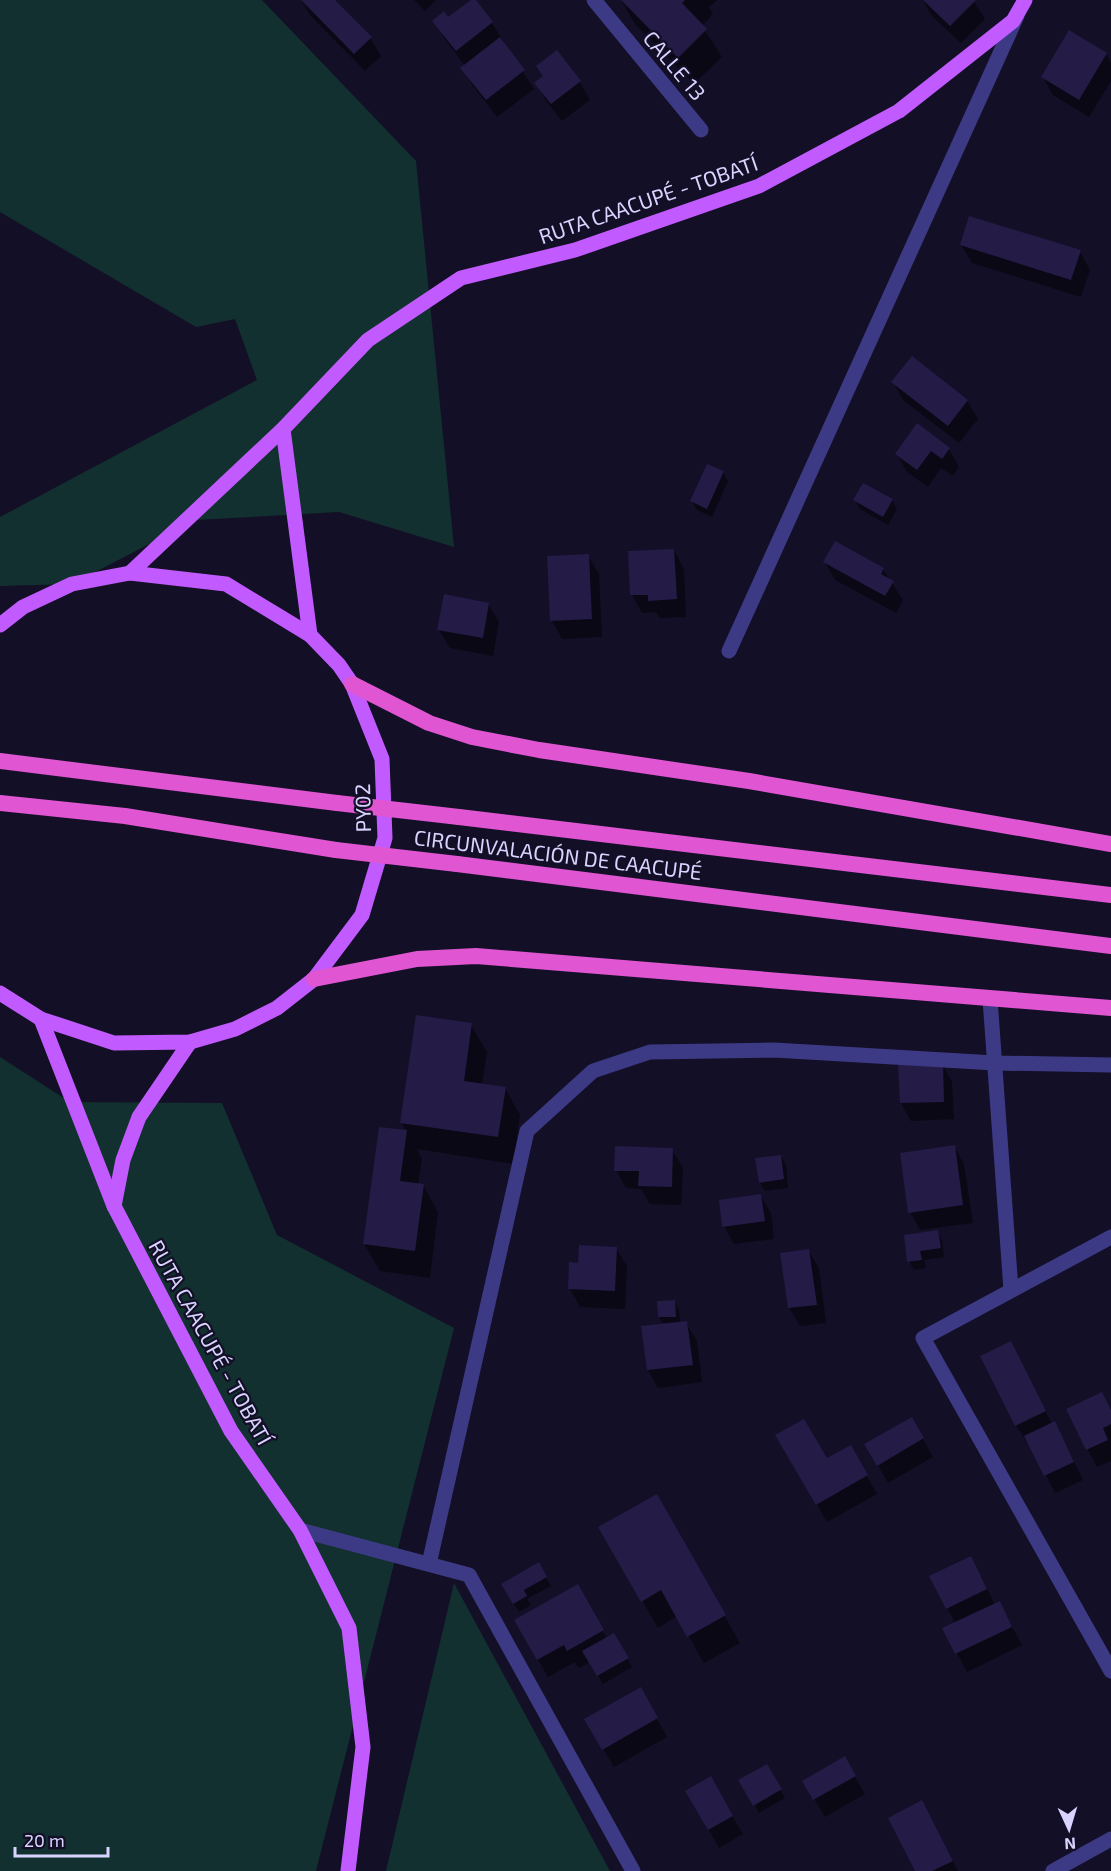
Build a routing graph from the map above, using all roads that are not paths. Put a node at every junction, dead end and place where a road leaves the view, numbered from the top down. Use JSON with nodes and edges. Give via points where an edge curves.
{"nodes":[{"id":1,"x":594,"y":0,"type":"edge"},
{"id":2,"x":1022,"y":5,"type":"edge"},
{"id":3,"x":701,"y":130,"type":"dead end"},
{"id":4,"x":284,"y":429,"type":"junction"},
{"id":5,"x":130,"y":573,"type":"junction"},
{"id":6,"x":0,"y":626,"type":"edge"},
{"id":7,"x":310,"y":635,"type":"junction"},
{"id":8,"x":729,"y":651,"type":"dead end"},
{"id":9,"x":352,"y":684,"type":"junction"},
{"id":10,"x":0,"y":761,"type":"edge"},
{"id":11,"x":0,"y":803,"type":"edge"},
{"id":12,"x":1111,"y":844,"type":"edge"},
{"id":13,"x":1111,"y":895,"type":"edge"},
{"id":14,"x":1111,"y":946,"type":"edge"},
{"id":15,"x":314,"y":979,"type":"junction"},
{"id":16,"x":0,"y":993,"type":"edge"},
{"id":17,"x":990,"y":999,"type":"junction"},
{"id":18,"x":1111,"y":1008,"type":"edge"},
{"id":19,"x":40,"y":1019,"type":"junction"},
{"id":20,"x":190,"y":1042,"type":"junction"},
{"id":21,"x":994,"y":1063,"type":"junction"},
{"id":22,"x":1111,"y":1065,"type":"edge"},
{"id":23,"x":114,"y":1206,"type":"junction"},
{"id":24,"x":1111,"y":1237,"type":"edge"},
{"id":25,"x":1011,"y":1290,"type":"junction"},
{"id":26,"x":300,"y":1530,"type":"junction"},
{"id":27,"x":429,"y":1564,"type":"junction"},
{"id":28,"x":1111,"y":1671,"type":"edge"},
{"id":29,"x":1111,"y":1839,"type":"edge"},
{"id":30,"x":348,"y":1871,"type":"edge"},
{"id":31,"x":633,"y":1871,"type":"edge"},
{"id":32,"x":1053,"y":1871,"type":"edge"}],
"edges":[{"from":1,"to":3,"type":"street","name":"CALLE 13"},
{"from":2,"to":4,"type":"main road","name":"RUTA CAACUPÉ - TOBATÍ","via":[[1013,21],[899,111],[759,186],[575,250],[461,278],[368,340]]},
{"from":2,"to":8,"type":"street"},
{"from":4,"to":5,"type":"main road","name":"RUTA CAACUPÉ - TOBATÍ"},
{"from":4,"to":7,"type":"main road"},
{"from":5,"to":6,"type":"main road","name":"PY02","via":[[72,584],[23,607]]},
{"from":5,"to":7,"type":"main road","name":"PY02","via":[[226,584]]},
{"from":7,"to":9,"type":"main road","name":"PY02"},
{"from":9,"to":12,"type":"highway","via":[[429,723],[472,737]]},
{"from":9,"to":15,"type":"main road","name":"PY02","via":[[382,759],[385,838],[362,915]]},
{"from":10,"to":13,"type":"highway","name":"CIRCUNVALACIÓN DE CAACUPÉ","number":"PY02","bridge":true},
{"from":11,"to":14,"type":"highway","name":"CIRCUNVALACIÓN DE CAACUPÉ","number":"PY02","bridge":true,"via":[[125,816],[336,850]]},
{"from":15,"to":17,"type":"highway","via":[[417,959],[476,956]]},
{"from":15,"to":20,"type":"main road","name":"PY02","via":[[277,1008],[236,1029]]},
{"from":16,"to":19,"type":"main road","name":"PY02"},
{"from":17,"to":18,"type":"highway"},
{"from":17,"to":21,"type":"street"},
{"from":19,"to":20,"type":"main road","name":"PY02","via":[[114,1043]]},
{"from":19,"to":23,"type":"main road","name":"RUTA CAACUPÉ - TOBATÍ"},
{"from":20,"to":23,"type":"main road","via":[[139,1117],[123,1160]]},
{"from":21,"to":22,"type":"street"},
{"from":21,"to":25,"type":"street"},
{"from":21,"to":27,"type":"street","via":[[762,1050],[650,1052],[593,1071],[527,1131]]},
{"from":23,"to":26,"type":"main road","name":"RUTA CAACUPÉ - TOBATÍ","via":[[231,1431]]},
{"from":24,"to":25,"type":"street"},
{"from":25,"to":28,"type":"street","via":[[923,1338]]},
{"from":26,"to":27,"type":"street"},
{"from":26,"to":30,"type":"main road","name":"RUTA CAACUPÉ - TOBATÍ","via":[[349,1628],[363,1747]]},
{"from":27,"to":31,"type":"street","via":[[470,1575]]},
{"from":29,"to":32,"type":"street"}]}
